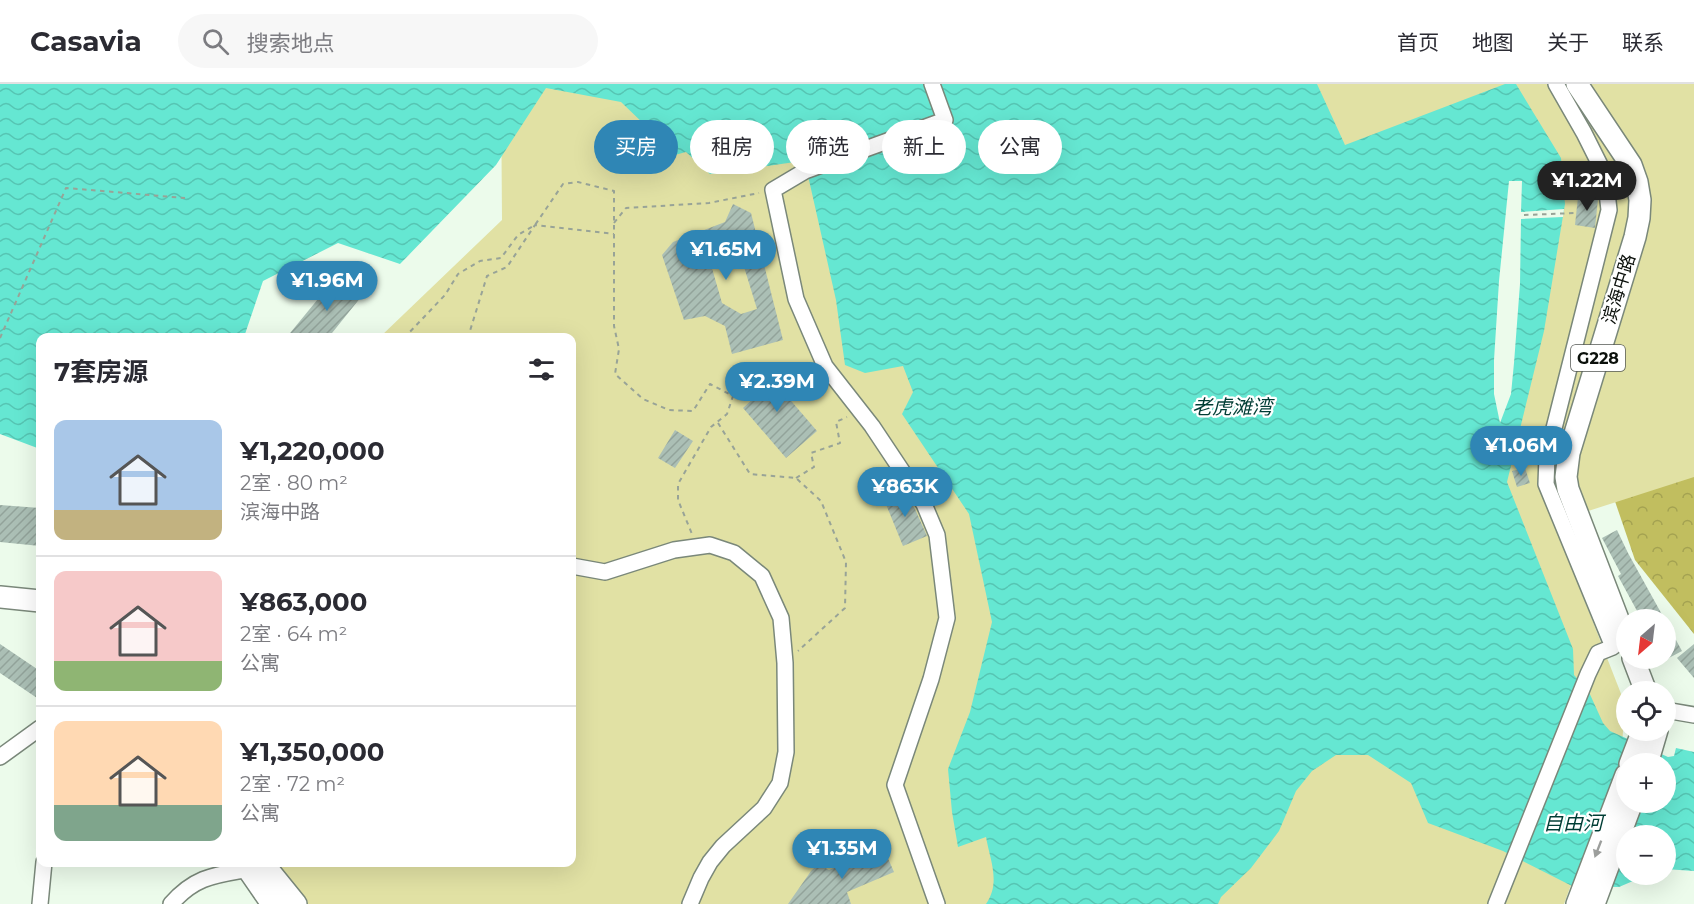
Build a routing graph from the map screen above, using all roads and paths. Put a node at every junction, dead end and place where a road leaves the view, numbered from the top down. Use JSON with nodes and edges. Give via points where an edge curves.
{"nodes":[{"id":1,"x":933,"y":84,"type":"edge"},
{"id":2,"x":1556,"y":84,"type":"edge"},
{"id":3,"x":1577,"y":84,"type":"edge"},
{"id":4,"x":773,"y":190,"type":"junction"},
{"id":5,"x":185,"y":198,"type":"dead end"},
{"id":6,"x":1576,"y":213,"type":"dead end"},
{"id":7,"x":1524,"y":215,"type":"dead end"},
{"id":8,"x":614,"y":223,"type":"junction"},
{"id":9,"x":535,"y":225,"type":"junction"},
{"id":10,"x":614,"y":234,"type":"junction"},
{"id":11,"x":409,"y":333,"type":"edge"},
{"id":12,"x":469,"y":333,"type":"edge"},
{"id":13,"x":0,"y":338,"type":"edge"},
{"id":14,"x":717,"y":422,"type":"junction"},
{"id":15,"x":836,"y":422,"type":"dead end"},
{"id":16,"x":796,"y":478,"type":"junction"},
{"id":17,"x":692,"y":547,"type":"junction"},
{"id":18,"x":576,"y":568,"type":"edge"},
{"id":19,"x":0,"y":597,"type":"edge"},
{"id":20,"x":36,"y":602,"type":"edge"},
{"id":21,"x":1616,"y":613,"type":"edge"},
{"id":22,"x":785,"y":663,"type":"junction"},
{"id":23,"x":1676,"y":712,"type":"edge"},
{"id":24,"x":1694,"y":715,"type":"edge"},
{"id":25,"x":36,"y":731,"type":"edge"},
{"id":26,"x":0,"y":757,"type":"edge"},
{"id":27,"x":1616,"y":806,"type":"edge"},
{"id":28,"x":1627,"y":813,"type":"edge"},
{"id":29,"x":44,"y":867,"type":"edge"},
{"id":30,"x":246,"y":867,"type":"edge"},
{"id":31,"x":255,"y":867,"type":"edge"},
{"id":32,"x":256,"y":867,"type":"edge"},
{"id":33,"x":1586,"y":901,"type":"edge"},
{"id":34,"x":40,"y":904,"type":"edge"},
{"id":35,"x":171,"y":904,"type":"edge"},
{"id":36,"x":272,"y":904,"type":"edge"},
{"id":37,"x":296,"y":904,"type":"edge"},
{"id":38,"x":690,"y":904,"type":"edge"},
{"id":39,"x":937,"y":904,"type":"edge"},
{"id":40,"x":1496,"y":904,"type":"edge"}],
"edges":[{"from":1,"to":4,"type":"street","via":[[945,120],[805,171]]},
{"from":2,"to":40,"type":"street","via":[[1605,175],[1609,210],[1547,456],[1546,484],[1613,647],[1598,652]]},
{"from":3,"to":21,"type":"highway","name":"滨海中路","number":"G228","via":[[1631,165],[1640,200],[1635,237],[1569,453],[1566,477]]},
{"from":4,"to":8,"type":"path","via":[[709,203],[626,208]]},
{"from":4,"to":39,"type":"street","via":[[796,299],[825,366],[879,436],[924,504],[937,535],[947,618],[895,785]]},
{"from":5,"to":13,"type":"path","via":[[66,188]]},
{"from":6,"to":7,"type":"path"},
{"from":8,"to":9,"type":"path","via":[[614,191],[578,182],[563,184]]},
{"from":8,"to":10,"type":"path"},
{"from":9,"to":10,"type":"path"},
{"from":9,"to":11,"type":"path","via":[[518,235],[501,258],[480,261],[458,274],[445,295]]},
{"from":9,"to":12,"type":"path","via":[[507,267],[487,276]]},
{"from":10,"to":14,"type":"path","via":[[614,326],[619,349],[615,374],[643,399],[669,410],[693,411],[710,384],[719,387],[733,396],[727,414]]},
{"from":14,"to":16,"type":"path","via":[[750,474]]},
{"from":14,"to":17,"type":"path","via":[[678,484],[678,500],[692,534]]},
{"from":15,"to":16,"type":"path","via":[[840,443],[811,453],[814,467]]},
{"from":16,"to":22,"type":"path","via":[[820,501],[846,562],[845,608]]},
{"from":17,"to":18,"type":"street","via":[[605,572]]},
{"from":17,"to":22,"type":"street","via":[[710,545],[734,553],[762,576],[781,618]]},
{"from":19,"to":20,"type":"highway"},
{"from":22,"to":38,"type":"street","via":[[786,752],[780,783],[764,807],[716,854]]},
{"from":23,"to":24,"type":"street"},
{"from":25,"to":26,"type":"street"},
{"from":27,"to":33,"type":"highway","one_way":true},
{"from":28,"to":33,"type":"highway"},
{"from":29,"to":34,"type":"street"},
{"from":30,"to":35,"type":"street","via":[[201,879]]},
{"from":31,"to":36,"type":"highway"},
{"from":32,"to":37,"type":"highway"}]}
